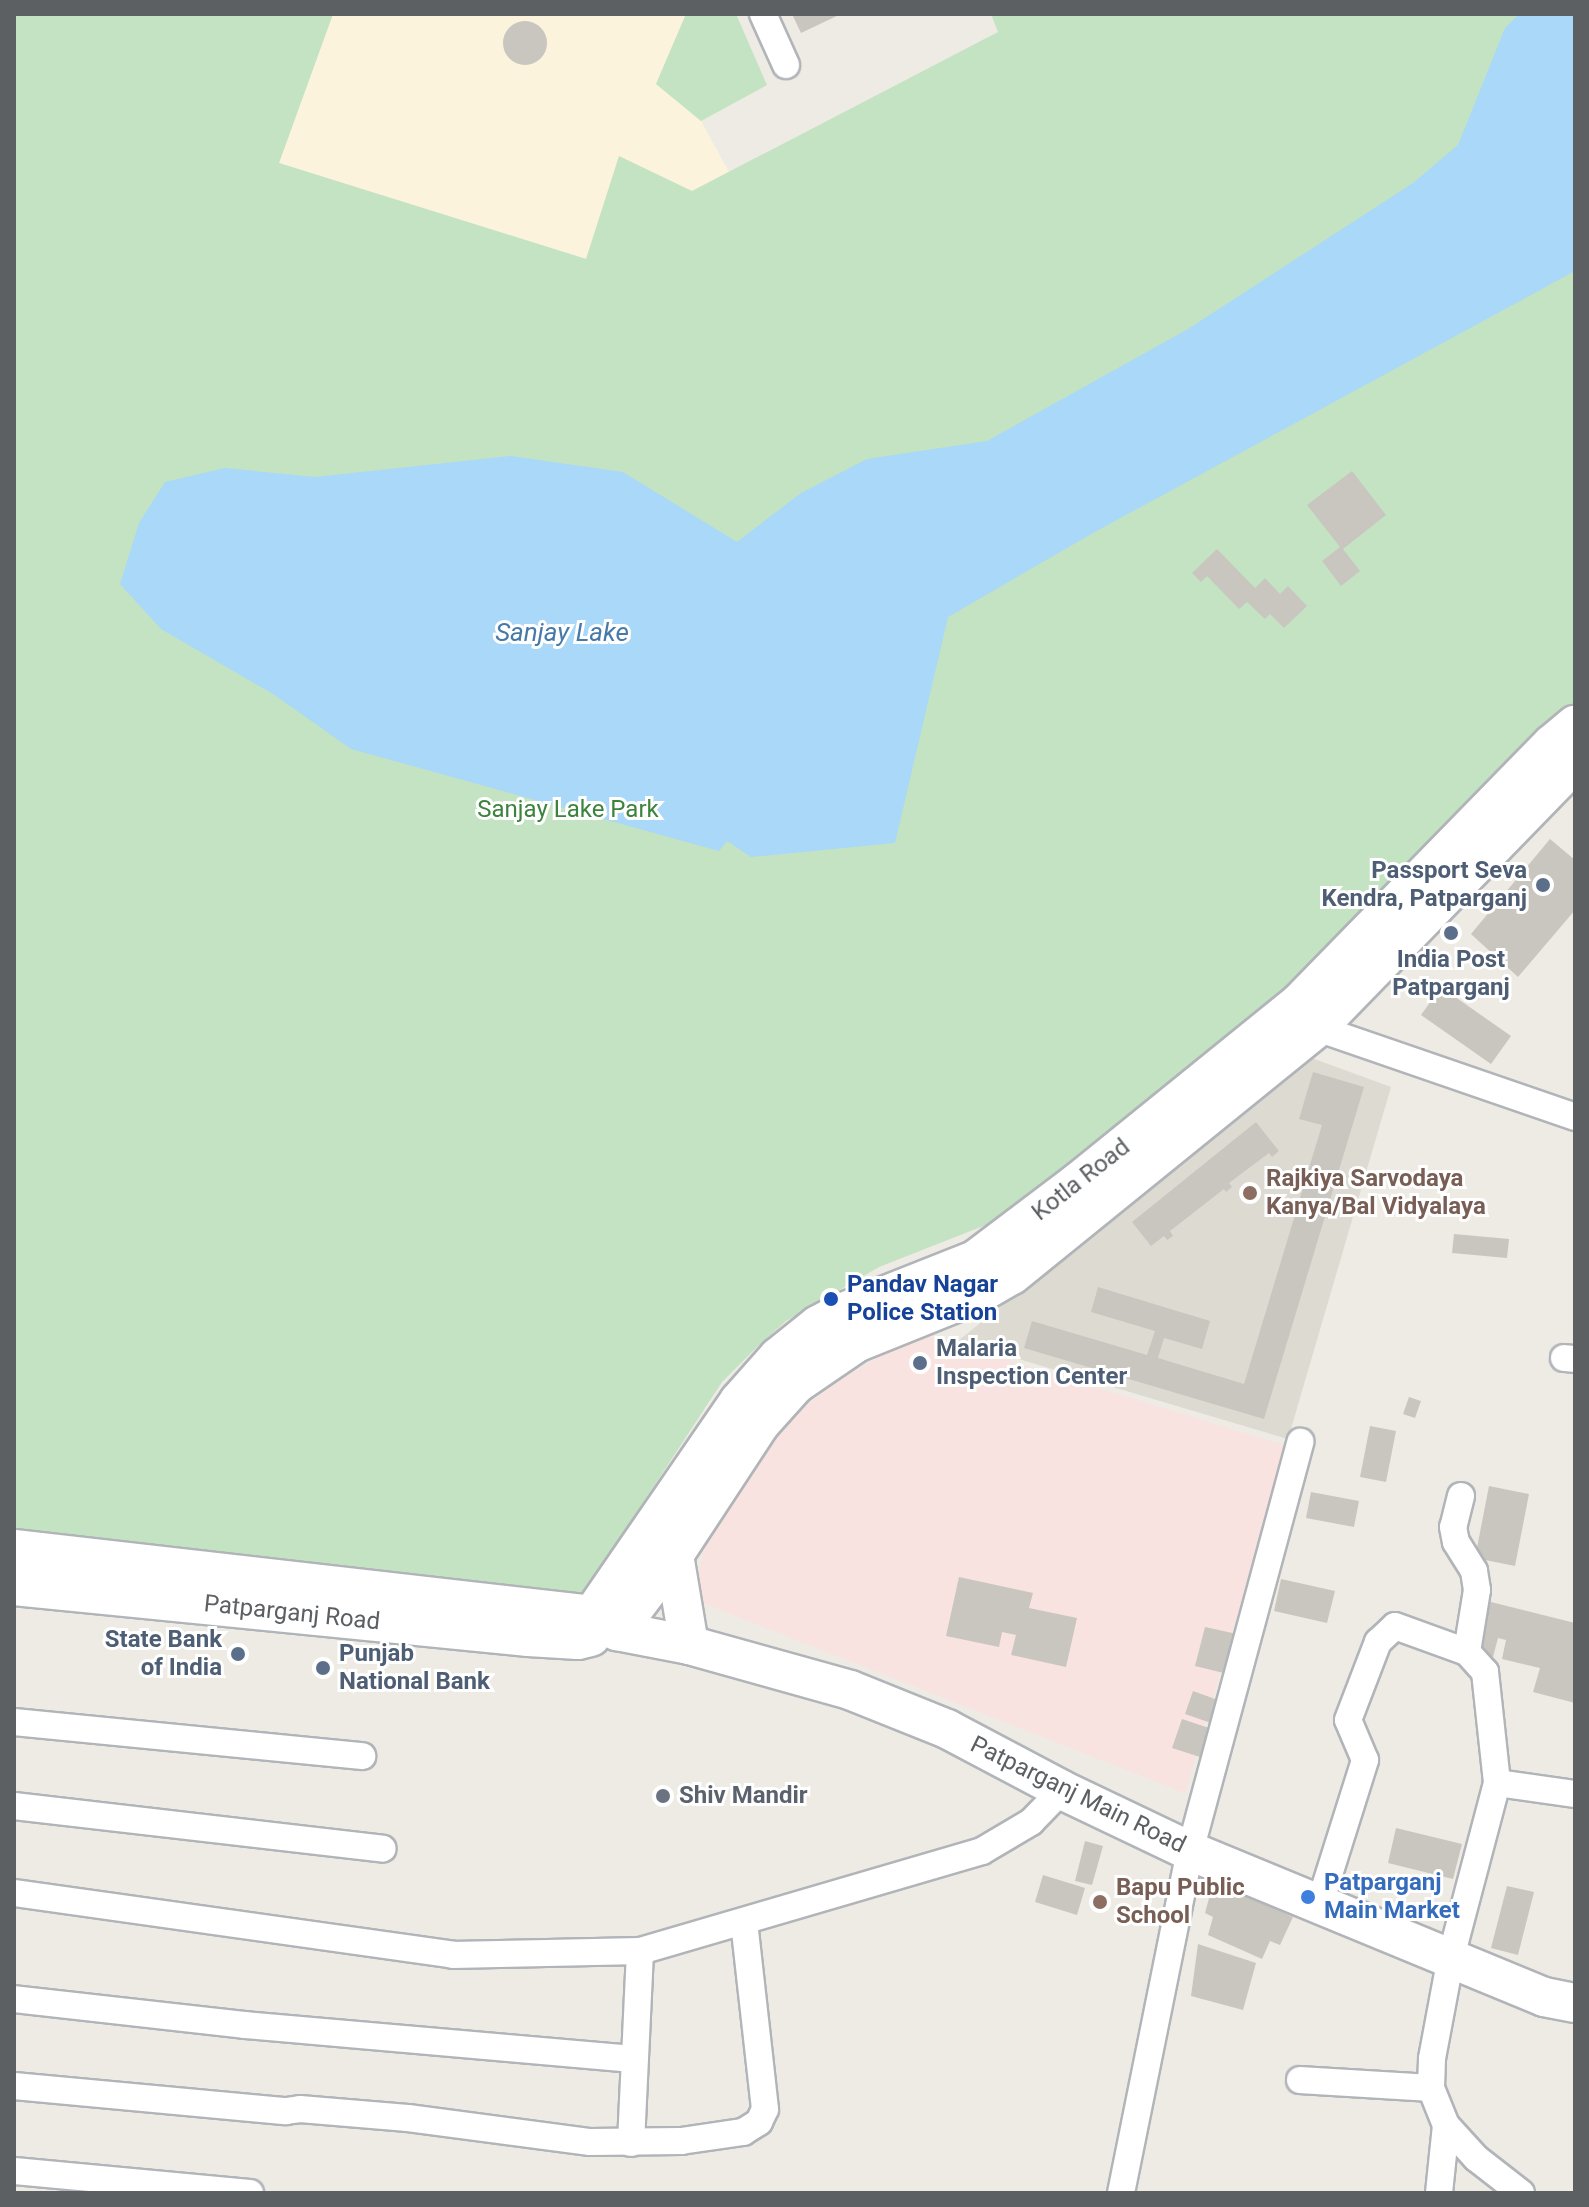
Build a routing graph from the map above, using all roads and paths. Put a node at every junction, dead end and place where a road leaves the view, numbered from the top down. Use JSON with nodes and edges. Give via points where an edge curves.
{"nodes":[{"id":1,"x":763,"y":14,"type":"edge"},
{"id":2,"x":786,"y":65,"type":"dead end"},
{"id":3,"x":1575,"y":725,"type":"edge"},
{"id":4,"x":1575,"y":763,"type":"edge"},
{"id":5,"x":1317,"y":1028,"type":"junction"},
{"id":6,"x":1575,"y":1117,"type":"edge"},
{"id":7,"x":1300,"y":1442,"type":"dead end"},
{"id":8,"x":1461,"y":1496,"type":"dead end"},
{"id":9,"x":14,"y":1549,"type":"edge"},
{"id":10,"x":674,"y":1555,"type":"junction"},
{"id":11,"x":14,"y":1586,"type":"edge"},
{"id":12,"x":605,"y":1623,"type":"junction"},
{"id":13,"x":689,"y":1645,"type":"junction"},
{"id":14,"x":1467,"y":1652,"type":"junction"},
{"id":15,"x":14,"y":1722,"type":"edge"},
{"id":16,"x":362,"y":1756,"type":"dead end"},
{"id":17,"x":1497,"y":1783,"type":"junction"},
{"id":18,"x":1062,"y":1790,"type":"junction"},
{"id":19,"x":1575,"y":1794,"type":"edge"},
{"id":20,"x":14,"y":1806,"type":"edge"},
{"id":21,"x":383,"y":1849,"type":"dead end"},
{"id":22,"x":1190,"y":1851,"type":"junction"},
{"id":23,"x":14,"y":1893,"type":"edge"},
{"id":24,"x":1320,"y":1903,"type":"junction"},
{"id":25,"x":744,"y":1922,"type":"junction"},
{"id":26,"x":640,"y":1951,"type":"junction"},
{"id":27,"x":1451,"y":1957,"type":"junction"},
{"id":28,"x":14,"y":1999,"type":"edge"},
{"id":29,"x":1575,"y":2003,"type":"edge"},
{"id":30,"x":635,"y":2059,"type":"junction"},
{"id":31,"x":1300,"y":2080,"type":"dead end"},
{"id":32,"x":14,"y":2086,"type":"edge"},
{"id":33,"x":1431,"y":2088,"type":"junction"},
{"id":34,"x":1446,"y":2125,"type":"junction"},
{"id":35,"x":631,"y":2143,"type":"junction"},
{"id":36,"x":14,"y":2171,"type":"edge"},
{"id":37,"x":250,"y":2193,"type":"edge"},
{"id":38,"x":1121,"y":2193,"type":"edge"},
{"id":39,"x":1439,"y":2193,"type":"edge"},
{"id":40,"x":1521,"y":2193,"type":"edge"}],
"edges":[{"from":1,"to":2,"type":"street"},
{"from":3,"to":12,"type":"main road","name":"Kotla Road","via":[[1299,1003],[1112,1155],[975,1260],[841,1313],[778,1357],[739,1401]]},
{"from":4,"to":5,"type":"main road","name":"Kotla Road"},
{"from":5,"to":6,"type":"street"},
{"from":5,"to":10,"type":"main road","name":"Kotla Road","via":[[1012,1275],[856,1343],[802,1378],[760,1424]]},
{"from":7,"to":22,"type":"street"},
{"from":8,"to":14,"type":"street","via":[[1453,1527],[1477,1590]]},
{"from":9,"to":12,"type":"main road","name":"Patparganj Road"},
{"from":10,"to":12,"type":"main road","name":"Kotla Road"},
{"from":10,"to":13,"type":"main road"},
{"from":11,"to":12,"type":"main road","name":"Patparganj Road","via":[[528,1637],[578,1640]]},
{"from":12,"to":13,"type":"main road","name":"Patparganj Main Road"},
{"from":13,"to":18,"type":"main road","name":"Patparganj Main Road","via":[[850,1690],[947,1729]]},
{"from":14,"to":17,"type":"street","via":[[1485,1672]]},
{"from":14,"to":24,"type":"street","via":[[1395,1626],[1378,1642],[1348,1720],[1365,1760]]},
{"from":15,"to":16,"type":"street"},
{"from":17,"to":19,"type":"street"},
{"from":17,"to":27,"type":"street"},
{"from":18,"to":22,"type":"main road","name":"Patparganj Main Road"},
{"from":18,"to":25,"type":"street","via":[[1031,1822],[982,1851]]},
{"from":20,"to":21,"type":"street"},
{"from":22,"to":24,"type":"main road","name":"Patparganj Main Road"},
{"from":22,"to":38,"type":"street"},
{"from":23,"to":26,"type":"street","via":[[453,1955]]},
{"from":24,"to":27,"type":"main road","name":"Patparganj Main Road"},
{"from":25,"to":26,"type":"street"},
{"from":25,"to":35,"type":"street","via":[[765,2109],[759,2122],[743,2132]]},
{"from":26,"to":30,"type":"street"},
{"from":27,"to":29,"type":"main road","name":"Patparganj Main Road","via":[[1544,1997]]},
{"from":27,"to":33,"type":"street"},
{"from":28,"to":30,"type":"street"},
{"from":30,"to":35,"type":"street"},
{"from":31,"to":33,"type":"street"},
{"from":32,"to":35,"type":"street","via":[[408,2118]]},
{"from":33,"to":34,"type":"street"},
{"from":34,"to":39,"type":"street"},
{"from":34,"to":40,"type":"street","via":[[1476,2158]]},
{"from":36,"to":37,"type":"street"}]}
